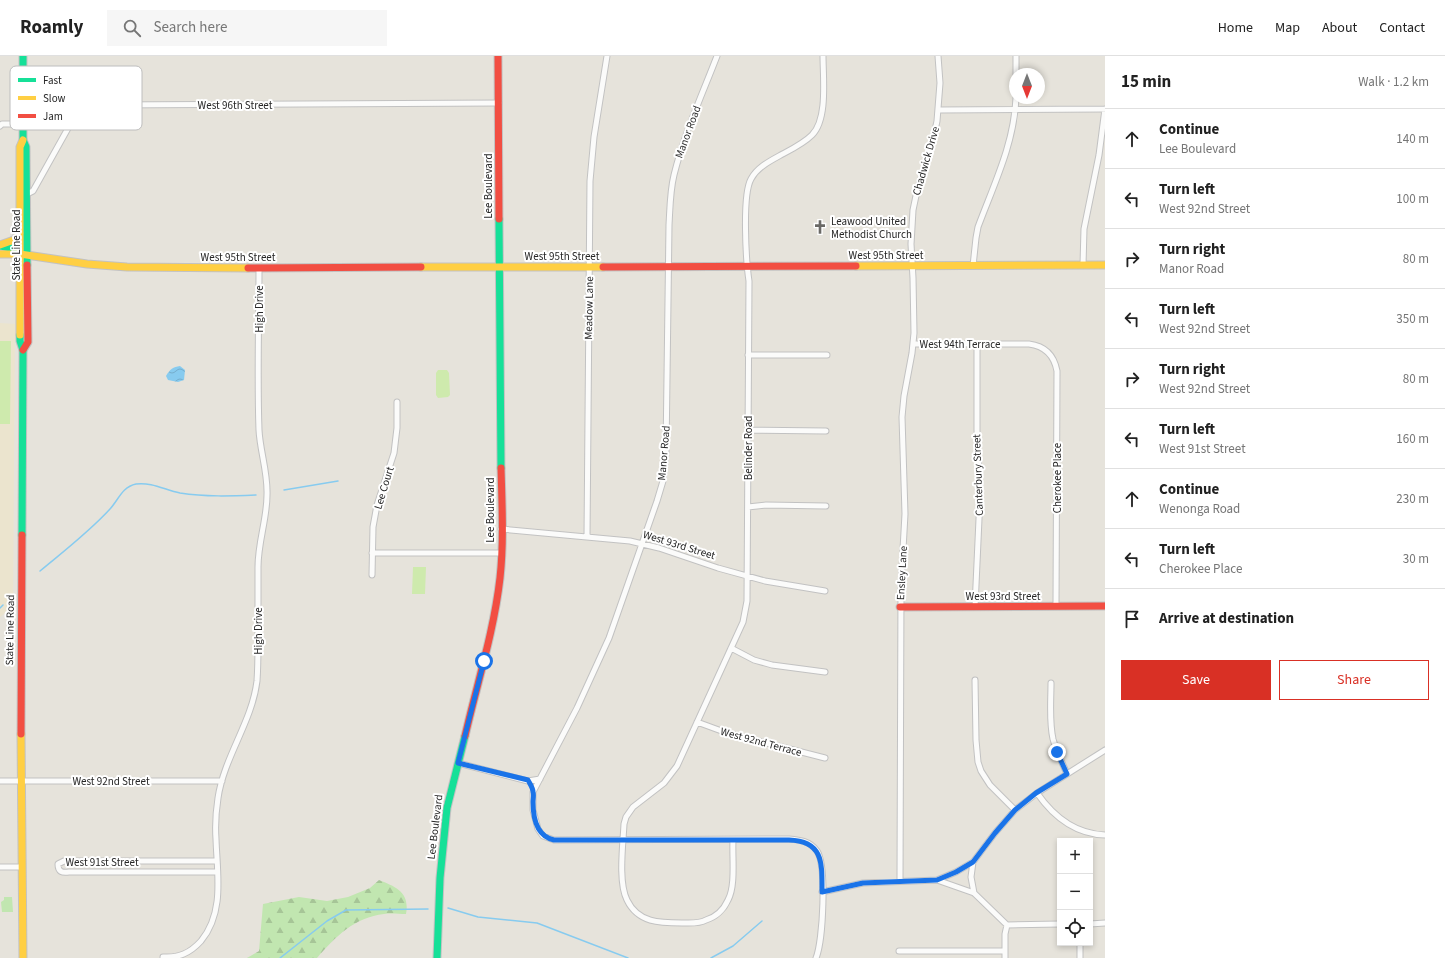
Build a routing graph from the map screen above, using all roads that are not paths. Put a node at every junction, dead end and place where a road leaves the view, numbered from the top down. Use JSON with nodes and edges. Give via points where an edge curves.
{"nodes":[{"id":1,"x":498,"y":56,"type":"edge"},
{"id":2,"x":607,"y":56,"type":"edge"},
{"id":3,"x":717,"y":56,"type":"edge"},
{"id":4,"x":823,"y":56,"type":"edge"},
{"id":5,"x":938,"y":56,"type":"edge"},
{"id":6,"x":1016,"y":56,"type":"edge"},
{"id":7,"x":1016,"y":68,"type":"edge"},
{"id":8,"x":499,"y":103,"type":"junction"},
{"id":9,"x":1016,"y":104,"type":"edge"},
{"id":10,"x":142,"y":105,"type":"edge"},
{"id":11,"x":1105,"y":109,"type":"edge"},
{"id":12,"x":939,"y":110,"type":"junction"},
{"id":13,"x":1015,"y":110,"type":"junction"},
{"id":14,"x":23,"y":130,"type":"edge"},
{"id":15,"x":66,"y":130,"type":"edge"},
{"id":16,"x":23,"y":195,"type":"junction"},
{"id":17,"x":20,"y":232,"type":"junction"},
{"id":18,"x":0,"y":245,"type":"edge"},
{"id":19,"x":0,"y":254,"type":"edge"},
{"id":20,"x":24,"y":255,"type":"junction"},
{"id":21,"x":1083,"y":265,"type":"junction"},
{"id":22,"x":1105,"y":265,"type":"edge"},
{"id":23,"x":669,"y":266,"type":"junction"},
{"id":24,"x":747,"y":266,"type":"junction"},
{"id":25,"x":913,"y":266,"type":"junction"},
{"id":26,"x":973,"y":266,"type":"junction"},
{"id":27,"x":500,"y":267,"type":"junction"},
{"id":28,"x":589,"y":267,"type":"junction"},
{"id":29,"x":259,"y":268,"type":"junction"},
{"id":30,"x":913,"y":344,"type":"junction"},
{"id":31,"x":977,"y":344,"type":"junction"},
{"id":32,"x":1048,"y":352,"type":"joint"},
{"id":33,"x":748,"y":354,"type":"junction"},
{"id":34,"x":827,"y":355,"type":"dead end"},
{"id":35,"x":397,"y":402,"type":"dead end"},
{"id":36,"x":748,"y":430,"type":"junction"},
{"id":37,"x":826,"y":431,"type":"dead end"},
{"id":38,"x":826,"y":506,"type":"dead end"},
{"id":39,"x":748,"y":507,"type":"junction"},
{"id":40,"x":501,"y":528,"type":"junction"},
{"id":41,"x":587,"y":537,"type":"junction"},
{"id":42,"x":643,"y":544,"type":"junction"},
{"id":43,"x":372,"y":553,"type":"junction"},
{"id":44,"x":501,"y":553,"type":"junction"},
{"id":45,"x":372,"y":575,"type":"dead end"},
{"id":46,"x":747,"y":576,"type":"junction"},
{"id":47,"x":825,"y":591,"type":"dead end"},
{"id":48,"x":1056,"y":606,"type":"junction"},
{"id":49,"x":1105,"y":606,"type":"edge"},
{"id":50,"x":900,"y":607,"type":"junction"},
{"id":51,"x":975,"y":607,"type":"junction"},
{"id":52,"x":731,"y":648,"type":"junction"},
{"id":53,"x":825,"y":672,"type":"dead end"},
{"id":54,"x":975,"y":680,"type":"dead end"},
{"id":55,"x":1051,"y":683,"type":"dead end"},
{"id":56,"x":698,"y":722,"type":"junction"},
{"id":57,"x":1105,"y":750,"type":"edge"},
{"id":58,"x":825,"y":758,"type":"dead end"},
{"id":59,"x":458,"y":763,"type":"junction"},
{"id":60,"x":1067,"y":774,"type":"junction"},
{"id":61,"x":540,"y":779,"type":"junction"},
{"id":62,"x":0,"y":780,"type":"edge"},
{"id":63,"x":528,"y":780,"type":"junction"},
{"id":64,"x":21,"y":781,"type":"junction"},
{"id":65,"x":222,"y":781,"type":"junction"},
{"id":66,"x":534,"y":792,"type":"junction"},
{"id":67,"x":1036,"y":793,"type":"junction"},
{"id":68,"x":1015,"y":810,"type":"junction"},
{"id":69,"x":1105,"y":835,"type":"edge"},
{"id":70,"x":623,"y":840,"type":"junction"},
{"id":71,"x":732,"y":840,"type":"junction"},
{"id":72,"x":217,"y":861,"type":"junction"},
{"id":73,"x":973,"y":862,"type":"junction"},
{"id":74,"x":0,"y":867,"type":"edge"},
{"id":75,"x":21,"y":867,"type":"junction"},
{"id":76,"x":218,"y":872,"type":"junction"},
{"id":77,"x":937,"y":880,"type":"junction"},
{"id":78,"x":900,"y":881,"type":"junction"},
{"id":79,"x":822,"y":892,"type":"junction"},
{"id":80,"x":974,"y":893,"type":"junction"},
{"id":81,"x":1105,"y":923,"type":"edge"},
{"id":82,"x":1057,"y":924,"type":"edge"},
{"id":83,"x":1093,"y":924,"type":"edge"},
{"id":84,"x":1007,"y":925,"type":"junction"},
{"id":85,"x":1080,"y":946,"type":"edge"},
{"id":86,"x":1004,"y":950,"type":"junction"},
{"id":87,"x":899,"y":951,"type":"dead end"},
{"id":88,"x":163,"y":957,"type":"edge"},
{"id":89,"x":23,"y":958,"type":"edge"},
{"id":90,"x":437,"y":958,"type":"edge"},
{"id":91,"x":816,"y":958,"type":"edge"},
{"id":92,"x":1005,"y":958,"type":"edge"},
{"id":93,"x":1080,"y":958,"type":"edge"}],
"edges":[{"from":1,"to":8,"type":"main road","name":"Lee Boulevard"},
{"from":2,"to":28,"type":"street","name":"Meadow Lane","via":[[591,166]]},
{"from":3,"to":23,"type":"street","name":"Manor Road","via":[[673,176]]},
{"from":4,"to":24,"type":"street","name":"Belinder Road","via":[[823,112],[819,125],[812,136],[760,167],[749,181],[746,194]]},
{"from":5,"to":12,"type":"street","name":"Chadwick Drive"},
{"from":6,"to":7,"type":"street"},
{"from":8,"to":10,"type":"street","name":"West 96th Street"},
{"from":8,"to":27,"type":"main road","name":"Lee Boulevard"},
{"from":9,"to":13,"type":"street"},
{"from":11,"to":13,"type":"street"},
{"from":11,"to":21,"type":"street","via":[[1099,155],[1084,229]]},
{"from":12,"to":13,"type":"street"},
{"from":12,"to":25,"type":"street","name":"Chadwick Drive","via":[[933,140],[916,191],[911,244]]},
{"from":13,"to":26,"type":"street","via":[[1008,150],[978,227]]},
{"from":14,"to":16,"type":"main road","name":"State Line Road","via":[[26,146]]},
{"from":15,"to":16,"type":"street","name":"West 96th Street","via":[[33,191]]},
{"from":16,"to":17,"type":"main road","name":"State Line Road"},
{"from":16,"to":20,"type":"main road","name":"State Line Road"},
{"from":17,"to":18,"type":"main road","via":[[10,242]]},
{"from":17,"to":20,"type":"main road","name":"State Line Road"},
{"from":18,"to":20,"type":"main road"},
{"from":19,"to":20,"type":"main road"},
{"from":20,"to":29,"type":"main road","name":"West 95th Street","via":[[127,267]]},
{"from":20,"to":64,"type":"main road","name":"State Line Road","via":[[28,342],[23,350]]},
{"from":21,"to":22,"type":"main road","name":"West 95th Street"},
{"from":21,"to":26,"type":"main road","name":"West 95th Street"},
{"from":23,"to":24,"type":"main road","name":"West 95th Street"},
{"from":23,"to":28,"type":"main road","name":"West 95th Street"},
{"from":23,"to":42,"type":"street","name":"Manor Road","via":[[665,468]]},
{"from":24,"to":25,"type":"main road","name":"West 95th Street"},
{"from":24,"to":33,"type":"street","name":"Belinder Road"},
{"from":25,"to":26,"type":"main road","name":"West 95th Street"},
{"from":25,"to":30,"type":"street","name":"Ensley Lane"},
{"from":27,"to":28,"type":"main road","name":"West 95th Street"},
{"from":27,"to":29,"type":"main road","name":"West 95th Street"},
{"from":27,"to":40,"type":"main road","name":"Lee Boulevard"},
{"from":28,"to":41,"type":"street","name":"Meadow Lane"},
{"from":29,"to":65,"type":"street","name":"High Drive","via":[[258,419],[260,447],[267,481],[267,506],[258,555],[257,677],[245,722]]},
{"from":30,"to":31,"type":"street","name":"West 94th Terrace"},
{"from":30,"to":50,"type":"street","name":"Ensley Lane","via":[[902,418],[905,514]]},
{"from":31,"to":32,"type":"street","name":"West 94th Terrace","via":[[1036,345]]},
{"from":31,"to":51,"type":"street","name":"Canterbury Street","via":[[980,505]]},
{"from":32,"to":48,"type":"street","name":"Cherokee Place","via":[[1056,364],[1057,371]]},
{"from":33,"to":34,"type":"street"},
{"from":33,"to":36,"type":"street","name":"Belinder Road"},
{"from":35,"to":43,"type":"street","name":"Lee Court","via":[[396,442],[377,505]]},
{"from":36,"to":37,"type":"street"},
{"from":36,"to":39,"type":"street","name":"Belinder Road"},
{"from":38,"to":39,"type":"street"},
{"from":39,"to":46,"type":"street","name":"Belinder Road"},
{"from":40,"to":41,"type":"street","name":"West 93rd Street"},
{"from":40,"to":44,"type":"main road","name":"Lee Boulevard"},
{"from":41,"to":42,"type":"street","name":"West 93rd Street"},
{"from":42,"to":46,"type":"street","name":"West 93rd Street"},
{"from":42,"to":61,"type":"street","name":"Manor Road","via":[[606,645]]},
{"from":43,"to":44,"type":"street"},
{"from":43,"to":45,"type":"street","name":"Lee Court"},
{"from":44,"to":59,"type":"main road","name":"Lee Boulevard","via":[[494,616]]},
{"from":46,"to":47,"type":"street","name":"West 93rd Street"},
{"from":46,"to":52,"type":"street","name":"Belinder Road","via":[[746,612]]},
{"from":48,"to":49,"type":"main road","name":"West 93rd Street"},
{"from":48,"to":51,"type":"main road","name":"West 93rd Street"},
{"from":50,"to":51,"type":"main road","name":"West 93rd Street"},
{"from":50,"to":78,"type":"street","name":"Ensley Lane"},
{"from":52,"to":53,"type":"street","via":[[754,660],[772,665]]},
{"from":52,"to":56,"type":"street","name":"Belinder Road"},
{"from":54,"to":68,"type":"street","via":[[978,762],[990,785]]},
{"from":55,"to":60,"type":"street","via":[[1051,728],[1057,752]]},
{"from":56,"to":58,"type":"street","name":"West 92nd Terrace","via":[[727,733]]},
{"from":56,"to":70,"type":"street","name":"Belinder Road","via":[[671,775],[629,813],[624,824]]},
{"from":57,"to":60,"type":"street"},
{"from":59,"to":63,"type":"street"},
{"from":59,"to":90,"type":"main road","name":"Lee Boulevard","via":[[445,828]]},
{"from":60,"to":67,"type":"street"},
{"from":61,"to":63,"type":"street"},
{"from":61,"to":66,"type":"street","name":"Manor Road"},
{"from":62,"to":64,"type":"street","name":"West 92nd Street"},
{"from":63,"to":66,"type":"street"},
{"from":64,"to":65,"type":"street","name":"West 92nd Street"},
{"from":64,"to":75,"type":"main road","name":"State Line Road"},
{"from":65,"to":72,"type":"street","name":"High Drive","via":[[216,817]]},
{"from":66,"to":70,"type":"street","name":"Manor Road","via":[[533,810],[542,836],[554,840]]},
{"from":67,"to":68,"type":"street"},
{"from":67,"to":69,"type":"street","via":[[1048,808],[1066,823],[1090,833]]},
{"from":68,"to":73,"type":"street"},
{"from":70,"to":71,"type":"street"},
{"from":70,"to":71,"type":"street","name":"Belinder Road","via":[[622,883],[625,896],[639,915],[659,923],[706,921],[725,905],[732,889]]},
{"from":71,"to":79,"type":"street","via":[[797,840],[810,844],[818,852],[820,859]]},
{"from":72,"to":76,"type":"street","name":"High Drive"},
{"from":72,"to":76,"type":"street","name":"West 91st Street","via":[[64,861],[58,864],[58,869],[64,873]]},
{"from":73,"to":77,"type":"street"},
{"from":73,"to":80,"type":"street","via":[[971,877]]},
{"from":74,"to":75,"type":"street"},
{"from":75,"to":89,"type":"main road","name":"State Line Road"},
{"from":76,"to":88,"type":"street","name":"High Drive","via":[[216,909],[206,935],[188,953],[178,957]]},
{"from":77,"to":78,"type":"street"},
{"from":77,"to":80,"type":"street"},
{"from":78,"to":79,"type":"street","via":[[863,883]]},
{"from":79,"to":91,"type":"street","via":[[819,948]]},
{"from":80,"to":84,"type":"street"},
{"from":81,"to":83,"type":"street"},
{"from":82,"to":84,"type":"street"},
{"from":84,"to":86,"type":"street"},
{"from":85,"to":93,"type":"street"},
{"from":86,"to":87,"type":"street"},
{"from":86,"to":92,"type":"street"}]}
